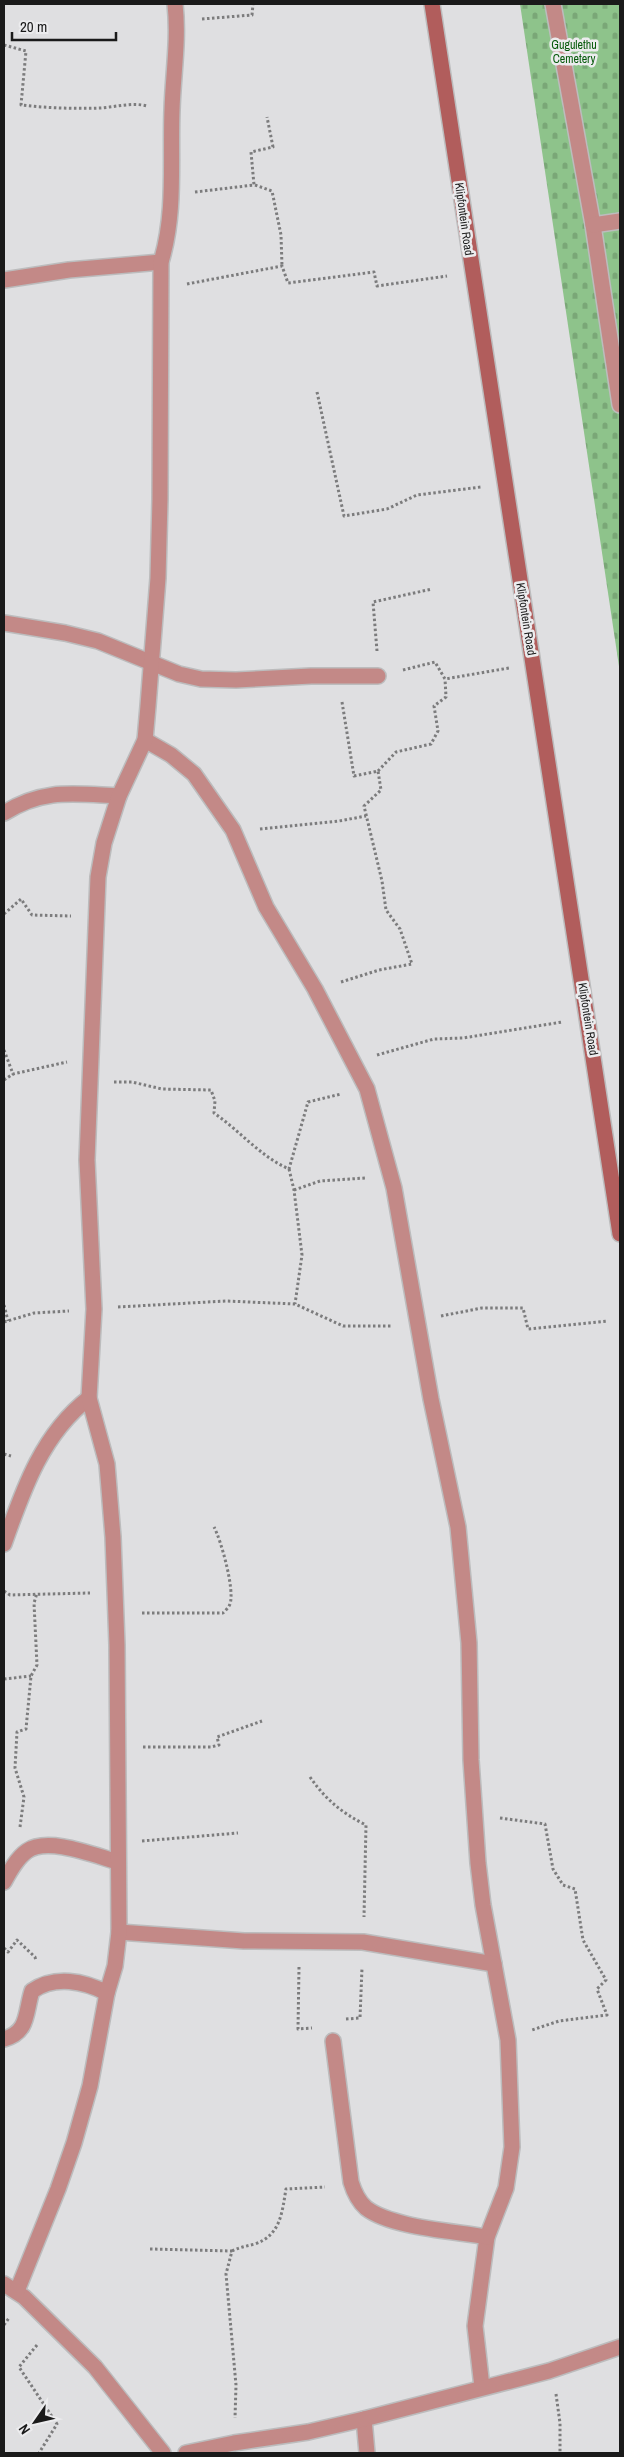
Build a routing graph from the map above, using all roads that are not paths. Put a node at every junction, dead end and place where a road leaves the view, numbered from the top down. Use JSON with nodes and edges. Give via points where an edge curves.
{"nodes":[{"id":1,"x":175,"y":4,"type":"edge"},
{"id":2,"x":432,"y":4,"type":"edge"},
{"id":3,"x":553,"y":4,"type":"edge"},
{"id":4,"x":620,"y":221,"type":"edge"},
{"id":5,"x":593,"y":225,"type":"junction"},
{"id":6,"x":160,"y":262,"type":"junction"},
{"id":7,"x":4,"y":280,"type":"edge"},
{"id":8,"x":620,"y":405,"type":"edge"},
{"id":9,"x":4,"y":623,"type":"edge"},
{"id":10,"x":153,"y":662,"type":"junction"},
{"id":11,"x":378,"y":676,"type":"road end"},
{"id":12,"x":145,"y":740,"type":"junction"},
{"id":13,"x":119,"y":796,"type":"junction"},
{"id":14,"x":4,"y":813,"type":"edge"},
{"id":15,"x":620,"y":1234,"type":"edge"},
{"id":16,"x":89,"y":1398,"type":"junction"},
{"id":17,"x":4,"y":1544,"type":"edge"},
{"id":18,"x":118,"y":1862,"type":"junction"},
{"id":19,"x":4,"y":1882,"type":"edge"},
{"id":20,"x":119,"y":1932,"type":"junction"},
{"id":21,"x":494,"y":1964,"type":"junction"},
{"id":22,"x":107,"y":1993,"type":"junction"},
{"id":23,"x":334,"y":2034,"type":"road end"},
{"id":24,"x":4,"y":2039,"type":"edge"},
{"id":25,"x":488,"y":2237,"type":"junction"},
{"id":26,"x":10,"y":2287,"type":"edge"},
{"id":27,"x":620,"y":2347,"type":"edge"},
{"id":28,"x":482,"y":2387,"type":"junction"},
{"id":29,"x":364,"y":2419,"type":"junction"},
{"id":30,"x":163,"y":2453,"type":"edge"},
{"id":31,"x":186,"y":2453,"type":"edge"},
{"id":32,"x":367,"y":2453,"type":"edge"}],
"edges":[{"from":1,"to":6,"type":"street","via":[[172,194],[167,242]]},
{"from":2,"to":15,"type":"main road","name":"Klipfontein Road"},
{"from":3,"to":5,"type":"street"},
{"from":4,"to":5,"type":"street"},
{"from":5,"to":8,"type":"street"},
{"from":6,"to":7,"type":"street"},
{"from":6,"to":10,"type":"street","via":[[160,498]]},
{"from":9,"to":10,"type":"street","via":[[65,632]]},
{"from":10,"to":11,"type":"street","via":[[179,674],[217,680]]},
{"from":10,"to":12,"type":"street"},
{"from":12,"to":13,"type":"street"},
{"from":12,"to":21,"type":"street","via":[[194,774],[216,802],[233,830],[266,907],[315,989],[367,1089],[394,1188],[460,1546],[469,1643],[474,1815]]},
{"from":13,"to":14,"type":"street","via":[[51,794],[33,798]]},
{"from":13,"to":16,"type":"street","via":[[99,868],[87,1160],[94,1309]]},
{"from":16,"to":17,"type":"street","via":[[56,1429],[36,1464]]},
{"from":16,"to":18,"type":"street","via":[[107,1464],[116,1613]]},
{"from":18,"to":19,"type":"street","via":[[43,1845],[28,1850],[15,1863]]},
{"from":18,"to":20,"type":"street"},
{"from":20,"to":21,"type":"street","via":[[197,1939],[363,1942]]},
{"from":20,"to":22,"type":"street","via":[[115,1966]]},
{"from":21,"to":25,"type":"street","via":[[508,2040],[512,2147],[506,2188]]},
{"from":22,"to":24,"type":"street","via":[[91,1984],[74,1981],[42,1984],[32,1991],[22,2030]]},
{"from":22,"to":26,"type":"street","via":[[90,2086],[74,2143],[58,2189]]},
{"from":23,"to":25,"type":"street","via":[[355,2195],[379,2216],[400,2223]]},
{"from":25,"to":28,"type":"street","via":[[475,2326]]},
{"from":26,"to":30,"type":"street","via":[[95,2367]]},
{"from":27,"to":28,"type":"street","via":[[550,2371]]},
{"from":28,"to":29,"type":"street"},
{"from":29,"to":31,"type":"street"},
{"from":29,"to":32,"type":"street"}]}
